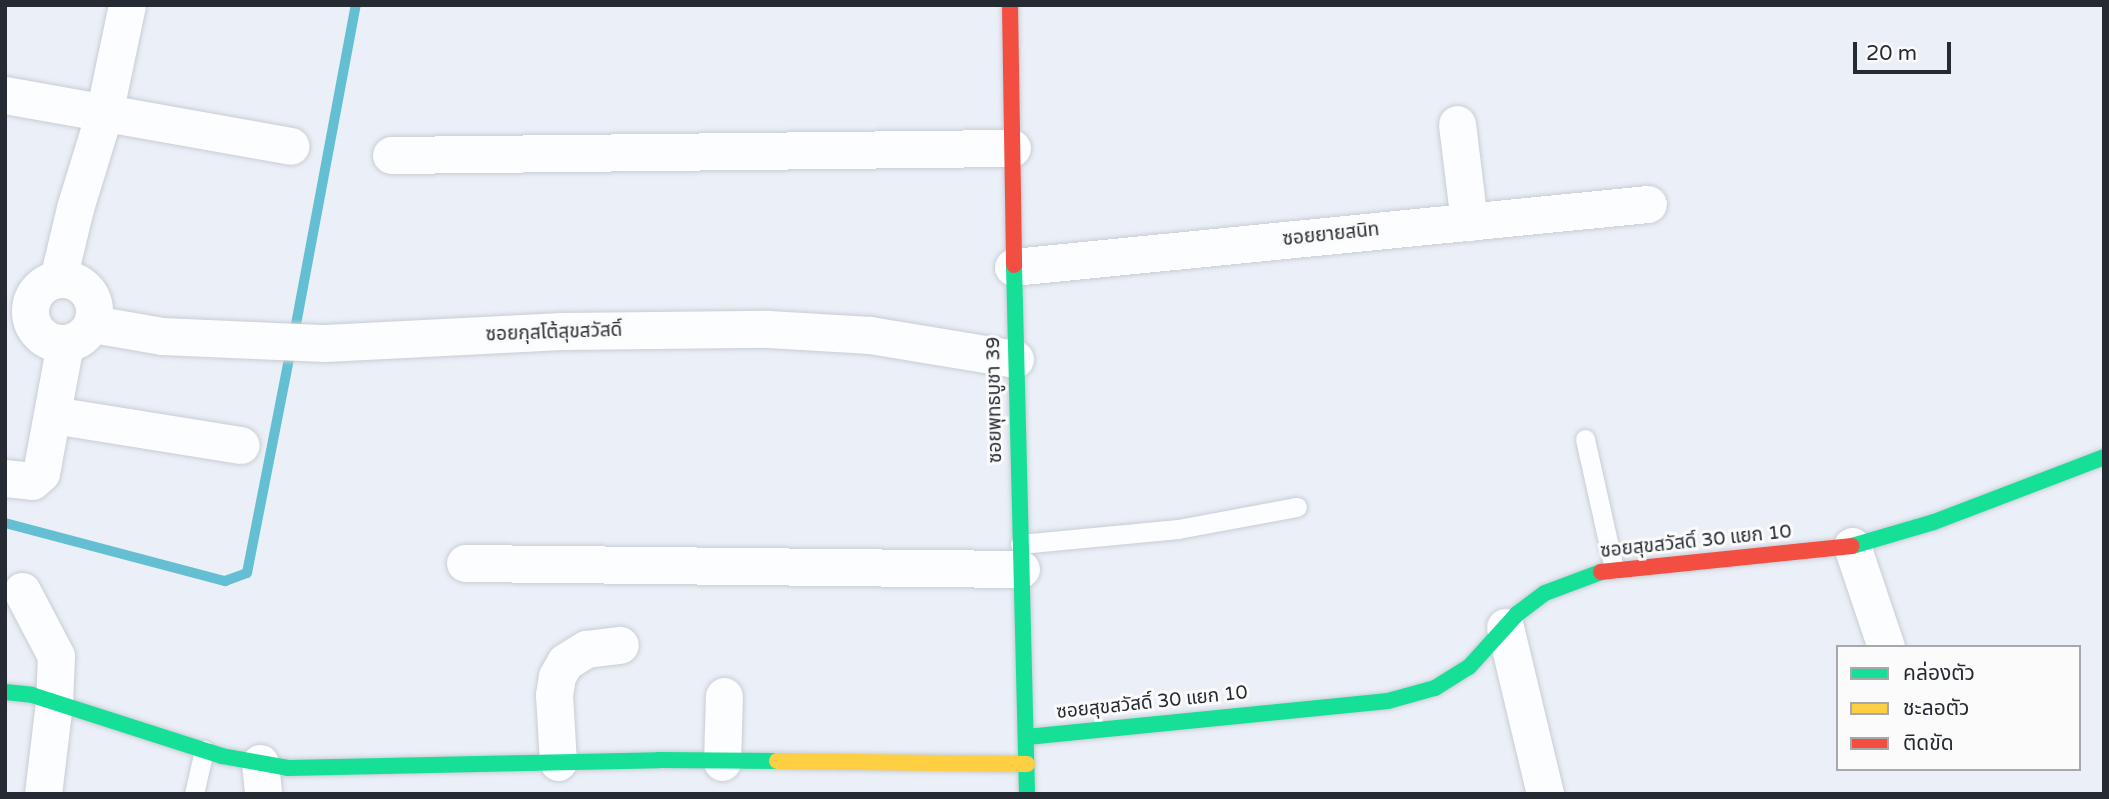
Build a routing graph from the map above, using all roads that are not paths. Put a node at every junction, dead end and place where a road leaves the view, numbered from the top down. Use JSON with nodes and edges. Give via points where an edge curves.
{"nodes":[{"id":1,"x":127,"y":5,"type":"edge"},
{"id":2,"x":1010,"y":5,"type":"edge"},
{"id":3,"x":5,"y":95,"type":"edge"},
{"id":4,"x":104,"y":114,"type":"junction"},
{"id":5,"x":1457,"y":124,"type":"dead end"},
{"id":6,"x":290,"y":146,"type":"dead end"},
{"id":7,"x":1012,"y":148,"type":"junction"},
{"id":8,"x":391,"y":155,"type":"dead end"},
{"id":9,"x":1648,"y":204,"type":"dead end"},
{"id":10,"x":1469,"y":222,"type":"junction"},
{"id":11,"x":1013,"y":267,"type":"junction"},
{"id":12,"x":34,"y":283,"type":"edge"},
{"id":13,"x":79,"y":334,"type":"junction"},
{"id":14,"x":1015,"y":359,"type":"junction"},
{"id":15,"x":53,"y":415,"type":"junction"},
{"id":16,"x":1585,"y":439,"type":"dead end"},
{"id":17,"x":241,"y":445,"type":"dead end"},
{"id":18,"x":2104,"y":457,"type":"edge"},
{"id":19,"x":5,"y":478,"type":"edge"},
{"id":20,"x":1297,"y":507,"type":"dead end"},
{"id":21,"x":1852,"y":546,"type":"junction"},
{"id":22,"x":1021,"y":556,"type":"junction"},
{"id":23,"x":465,"y":563,"type":"dead end"},
{"id":24,"x":1614,"y":569,"type":"junction"},
{"id":25,"x":22,"y":591,"type":"dead end"},
{"id":26,"x":1505,"y":627,"type":"junction"},
{"id":27,"x":620,"y":645,"type":"dead end"},
{"id":28,"x":1885,"y":645,"type":"edge"},
{"id":29,"x":5,"y":692,"type":"edge"},
{"id":30,"x":724,"y":696,"type":"dead end"},
{"id":31,"x":54,"y":702,"type":"junction"},
{"id":32,"x":1027,"y":737,"type":"junction"},
{"id":33,"x":204,"y":750,"type":"junction"},
{"id":34,"x":558,"y":762,"type":"junction"},
{"id":35,"x":722,"y":762,"type":"junction"},
{"id":36,"x":1027,"y":764,"type":"junction"},
{"id":37,"x":262,"y":778,"type":"edge"},
{"id":38,"x":43,"y":794,"type":"edge"},
{"id":39,"x":194,"y":794,"type":"edge"},
{"id":40,"x":1027,"y":794,"type":"edge"},
{"id":41,"x":1545,"y":794,"type":"edge"}],
"edges":[{"from":1,"to":4,"type":"street","name":"ซอยกุสโต้สุขสวัสดิ์"},
{"from":2,"to":7,"type":"street","name":"ซอยพุทธบูชา 39"},
{"from":3,"to":4,"type":"street"},
{"from":4,"to":6,"type":"street"},
{"from":4,"to":12,"type":"street","name":"ซอยกุสโต้สุขสวัสดิ์","via":[[75,208]]},
{"from":5,"to":10,"type":"street"},
{"from":7,"to":8,"type":"street"},
{"from":7,"to":11,"type":"street","name":"ซอยพุทธบูชา 39"},
{"from":9,"to":10,"type":"street","name":"ซอยยายสนิท"},
{"from":10,"to":11,"type":"street","name":"ซอยยายสนิท"},
{"from":11,"to":14,"type":"street","name":"ซอยพุทธบูชา 39"},
{"from":12,"to":13,"type":"street","name":"ซอยกุสโต้สุขสวัสดิ์","via":[[29,312],[32,325],[51,342]]},
{"from":12,"to":13,"type":"street","via":[[69,280],[88,291],[95,313]]},
{"from":13,"to":14,"type":"street","name":"ซอยกุสโต้สุขสวัสดิ์","via":[[325,343],[562,331],[768,329],[870,335]]},
{"from":13,"to":15,"type":"street"},
{"from":14,"to":22,"type":"street","name":"ซอยพุทธบูชา 39"},
{"from":15,"to":17,"type":"street"},
{"from":15,"to":19,"type":"street","via":[[41,473],[32,481]]},
{"from":16,"to":24,"type":"lane"},
{"from":18,"to":21,"type":"street","name":"ซอยสุขสวัสดิ์ 30 แยก 10","via":[[1934,522]]},
{"from":20,"to":22,"type":"lane"},
{"from":21,"to":24,"type":"street","name":"ซอยสุขสวัสดิ์ 30 แยก 10"},
{"from":21,"to":28,"type":"street"},
{"from":22,"to":23,"type":"street"},
{"from":22,"to":32,"type":"street","name":"ซอยพุทธบูชา 39"},
{"from":24,"to":26,"type":"street","name":"ซอยสุขสวัสดิ์ 30 แยก 10","via":[[1545,593]]},
{"from":25,"to":31,"type":"street","via":[[56,656]]},
{"from":26,"to":32,"type":"street","name":"ซอยสุขสวัสดิ์ 30 แยก 10","via":[[1469,667],[1435,688],[1388,701]]},
{"from":26,"to":41,"type":"street"},
{"from":27,"to":34,"type":"street","via":[[586,649],[565,662],[557,676]]},
{"from":29,"to":31,"type":"street"},
{"from":30,"to":35,"type":"street"},
{"from":31,"to":33,"type":"street"},
{"from":31,"to":38,"type":"street"},
{"from":32,"to":36,"type":"street","name":"ซอยพุทธบูชา 39"},
{"from":33,"to":37,"type":"street"},
{"from":33,"to":39,"type":"lane"},
{"from":34,"to":35,"type":"street"},
{"from":34,"to":37,"type":"street","via":[[288,768]]},
{"from":35,"to":36,"type":"street"},
{"from":36,"to":40,"type":"street","name":"ซอยพุทธบูชา 39"}]}
